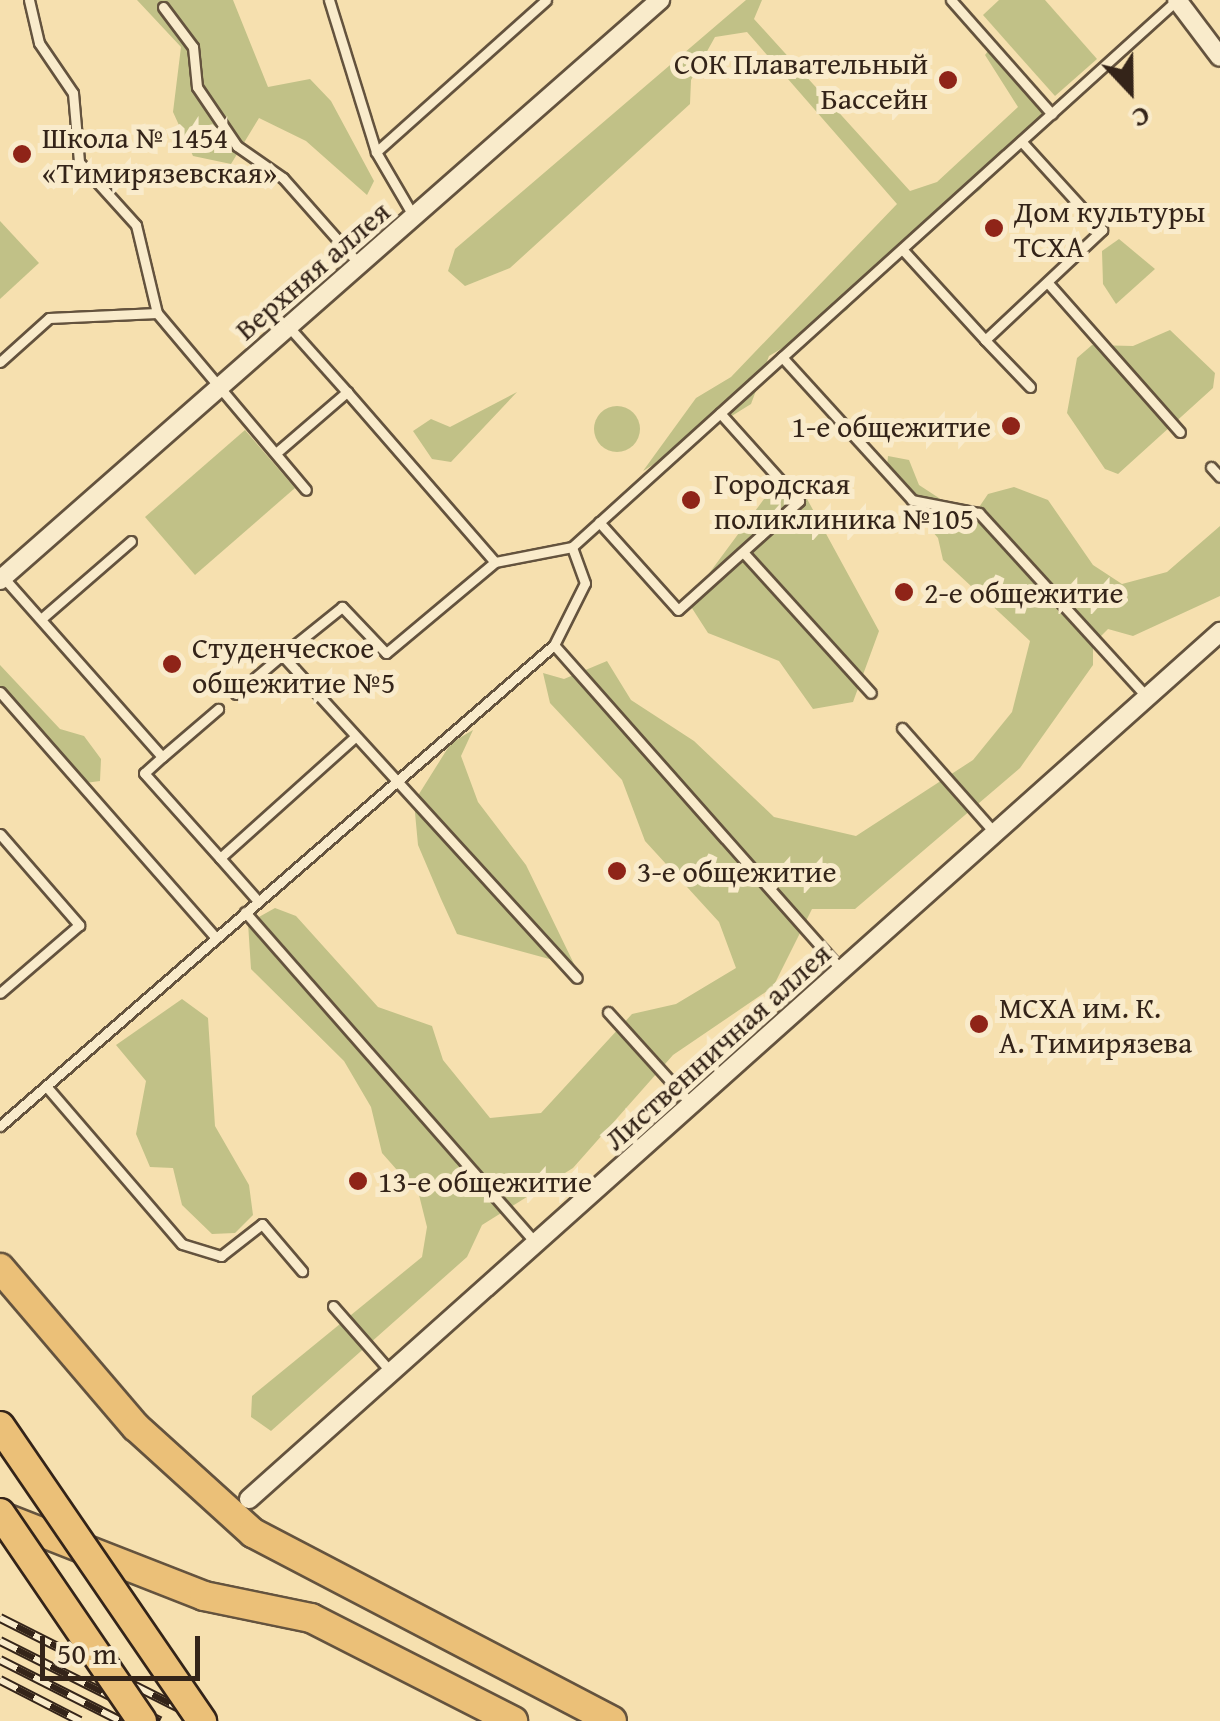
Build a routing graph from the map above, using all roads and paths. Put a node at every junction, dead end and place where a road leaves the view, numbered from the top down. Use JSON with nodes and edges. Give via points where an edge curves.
{"nodes":[{"id":1,"x":29,"y":0,"type":"edge"},
{"id":2,"x":328,"y":0,"type":"edge"},
{"id":3,"x":546,"y":0,"type":"edge"},
{"id":4,"x":660,"y":0,"type":"edge"},
{"id":5,"x":1177,"y":0,"type":"edge"},
{"id":6,"x":953,"y":1,"type":"edge"},
{"id":7,"x":163,"y":6,"type":"dead end"},
{"id":8,"x":1220,"y":57,"type":"edge"},
{"id":9,"x":1052,"y":114,"type":"junction"},
{"id":10,"x":1021,"y":140,"type":"junction"},
{"id":11,"x":376,"y":152,"type":"junction"},
{"id":12,"x":414,"y":218,"type":"junction"},
{"id":13,"x":902,"y":248,"type":"junction"},
{"id":14,"x":360,"y":265,"type":"junction"},
{"id":15,"x":1048,"y":283,"type":"junction"},
{"id":16,"x":157,"y":314,"type":"junction"},
{"id":17,"x":289,"y":327,"type":"junction"},
{"id":18,"x":985,"y":340,"type":"junction"},
{"id":19,"x":782,"y":356,"type":"junction"},
{"id":20,"x":0,"y":362,"type":"edge"},
{"id":21,"x":220,"y":387,"type":"junction"},
{"id":22,"x":1030,"y":387,"type":"dead end"},
{"id":23,"x":346,"y":392,"type":"junction"},
{"id":24,"x":720,"y":413,"type":"junction"},
{"id":25,"x":1180,"y":432,"type":"dead end"},
{"id":26,"x":276,"y":453,"type":"junction"},
{"id":27,"x":1210,"y":467,"type":"dead end"},
{"id":28,"x":1220,"y":477,"type":"edge"},
{"id":29,"x":306,"y":490,"type":"dead end"},
{"id":30,"x":599,"y":522,"type":"junction"},
{"id":31,"x":131,"y":541,"type":"dead end"},
{"id":32,"x":572,"y":547,"type":"junction"},
{"id":33,"x":743,"y":552,"type":"junction"},
{"id":34,"x":494,"y":562,"type":"junction"},
{"id":35,"x":2,"y":579,"type":"edge"},
{"id":36,"x":40,"y":618,"type":"junction"},
{"id":37,"x":1220,"y":632,"type":"edge"},
{"id":38,"x":554,"y":644,"type":"junction"},
{"id":39,"x":282,"y":655,"type":"junction"},
{"id":40,"x":0,"y":692,"type":"edge"},
{"id":41,"x":871,"y":693,"type":"dead end"},
{"id":42,"x":236,"y":694,"type":"dead end"},
{"id":43,"x":1148,"y":698,"type":"junction"},
{"id":44,"x":218,"y":709,"type":"dead end"},
{"id":45,"x":902,"y":728,"type":"dead end"},
{"id":46,"x":355,"y":738,"type":"junction"},
{"id":47,"x":162,"y":757,"type":"junction"},
{"id":48,"x":393,"y":778,"type":"junction"},
{"id":49,"x":0,"y":834,"type":"edge"},
{"id":50,"x":996,"y":834,"type":"junction"},
{"id":51,"x":220,"y":858,"type":"junction"},
{"id":52,"x":258,"y":901,"type":"junction"},
{"id":53,"x":245,"y":912,"type":"junction"},
{"id":54,"x":216,"y":938,"type":"junction"},
{"id":55,"x":842,"y":970,"type":"junction"},
{"id":56,"x":577,"y":978,"type":"dead end"},
{"id":57,"x":0,"y":993,"type":"edge"},
{"id":58,"x":608,"y":1012,"type":"dead end"},
{"id":59,"x":46,"y":1086,"type":"junction"},
{"id":60,"x":692,"y":1105,"type":"junction"},
{"id":61,"x":0,"y":1126,"type":"edge"},
{"id":62,"x":537,"y":1244,"type":"junction"},
{"id":63,"x":0,"y":1268,"type":"edge"},
{"id":64,"x":302,"y":1271,"type":"dead end"},
{"id":65,"x":333,"y":1306,"type":"dead end"},
{"id":66,"x":391,"y":1372,"type":"junction"},
{"id":67,"x":0,"y":1426,"type":"edge"},
{"id":68,"x":256,"y":1493,"type":"dead end"},
{"id":69,"x":0,"y":1514,"type":"edge"},
{"id":70,"x":142,"y":1721,"type":"edge"},
{"id":71,"x":202,"y":1721,"type":"edge"},
{"id":72,"x":513,"y":1721,"type":"edge"},
{"id":73,"x":612,"y":1721,"type":"edge"}],
"edges":[{"from":1,"to":16,"type":"lane","via":[[40,43],[74,93],[80,162],[136,225]]},
{"from":2,"to":11,"type":"lane"},
{"from":3,"to":11,"type":"lane"},
{"from":4,"to":12,"type":"street","name":"Верхняя аллея"},
{"from":5,"to":8,"type":"street"},
{"from":5,"to":9,"type":"lane"},
{"from":6,"to":9,"type":"lane"},
{"from":7,"to":14,"type":"lane","via":[[193,47],[198,87],[237,146],[283,178]]},
{"from":9,"to":10,"type":"lane"},
{"from":10,"to":13,"type":"lane"},
{"from":10,"to":15,"type":"lane","via":[[1102,230]]},
{"from":11,"to":12,"type":"lane"},
{"from":12,"to":14,"type":"street","name":"Верхняя аллея"},
{"from":13,"to":18,"type":"lane"},
{"from":13,"to":19,"type":"lane"},
{"from":14,"to":17,"type":"street","name":"Верхняя аллея"},
{"from":15,"to":18,"type":"lane"},
{"from":15,"to":25,"type":"lane"},
{"from":16,"to":20,"type":"lane","via":[[49,318]]},
{"from":16,"to":21,"type":"lane"},
{"from":17,"to":21,"type":"street","name":"Верхняя аллея"},
{"from":17,"to":23,"type":"lane"},
{"from":18,"to":22,"type":"lane"},
{"from":19,"to":24,"type":"lane"},
{"from":19,"to":43,"type":"lane","via":[[912,500],[979,513]]},
{"from":21,"to":26,"type":"lane"},
{"from":21,"to":35,"type":"street","name":"Верхняя аллея"},
{"from":23,"to":26,"type":"lane"},
{"from":23,"to":34,"type":"lane"},
{"from":24,"to":30,"type":"lane"},
{"from":24,"to":33,"type":"lane","via":[[799,501]]},
{"from":26,"to":29,"type":"lane"},
{"from":27,"to":28,"type":"lane"},
{"from":30,"to":32,"type":"lane"},
{"from":30,"to":33,"type":"lane","via":[[678,610]]},
{"from":31,"to":36,"type":"lane"},
{"from":32,"to":34,"type":"lane"},
{"from":32,"to":38,"type":"lane","via":[[585,583]]},
{"from":33,"to":41,"type":"lane"},
{"from":34,"to":39,"type":"lane","via":[[386,653],[342,607]]},
{"from":35,"to":36,"type":"lane"},
{"from":36,"to":47,"type":"lane"},
{"from":37,"to":43,"type":"street","name":"Лиственничная аллея"},
{"from":38,"to":48,"type":"lane"},
{"from":38,"to":55,"type":"lane"},
{"from":39,"to":42,"type":"lane"},
{"from":39,"to":46,"type":"lane"},
{"from":40,"to":54,"type":"lane"},
{"from":43,"to":50,"type":"street","name":"Лиственничная аллея"},
{"from":44,"to":47,"type":"lane"},
{"from":45,"to":50,"type":"lane"},
{"from":46,"to":48,"type":"lane"},
{"from":46,"to":51,"type":"lane"},
{"from":47,"to":51,"type":"lane","via":[[144,773]]},
{"from":48,"to":52,"type":"lane"},
{"from":48,"to":56,"type":"lane"},
{"from":49,"to":57,"type":"lane","via":[[79,924]]},
{"from":50,"to":55,"type":"street","name":"Лиственничная аллея"},
{"from":51,"to":52,"type":"lane"},
{"from":52,"to":53,"type":"lane"},
{"from":53,"to":54,"type":"lane"},
{"from":53,"to":62,"type":"lane"},
{"from":54,"to":59,"type":"lane"},
{"from":55,"to":60,"type":"street","name":"Лиственничная аллея"},
{"from":58,"to":60,"type":"lane"},
{"from":59,"to":61,"type":"lane"},
{"from":59,"to":64,"type":"lane","via":[[182,1244],[221,1256],[262,1224]]},
{"from":60,"to":62,"type":"street","name":"Лиственничная аллея"},
{"from":62,"to":66,"type":"street","name":"Лиственничная аллея"},
{"from":63,"to":73,"type":"main road","via":[[136,1428],[253,1533]]},
{"from":65,"to":66,"type":"lane"},
{"from":66,"to":68,"type":"street","name":"Лиственничная аллея"},
{"from":67,"to":71,"type":"main road","bridge":true},
{"from":69,"to":70,"type":"main road","bridge":true},
{"from":69,"to":72,"type":"main road","via":[[204,1596],[275,1607]]}]}
